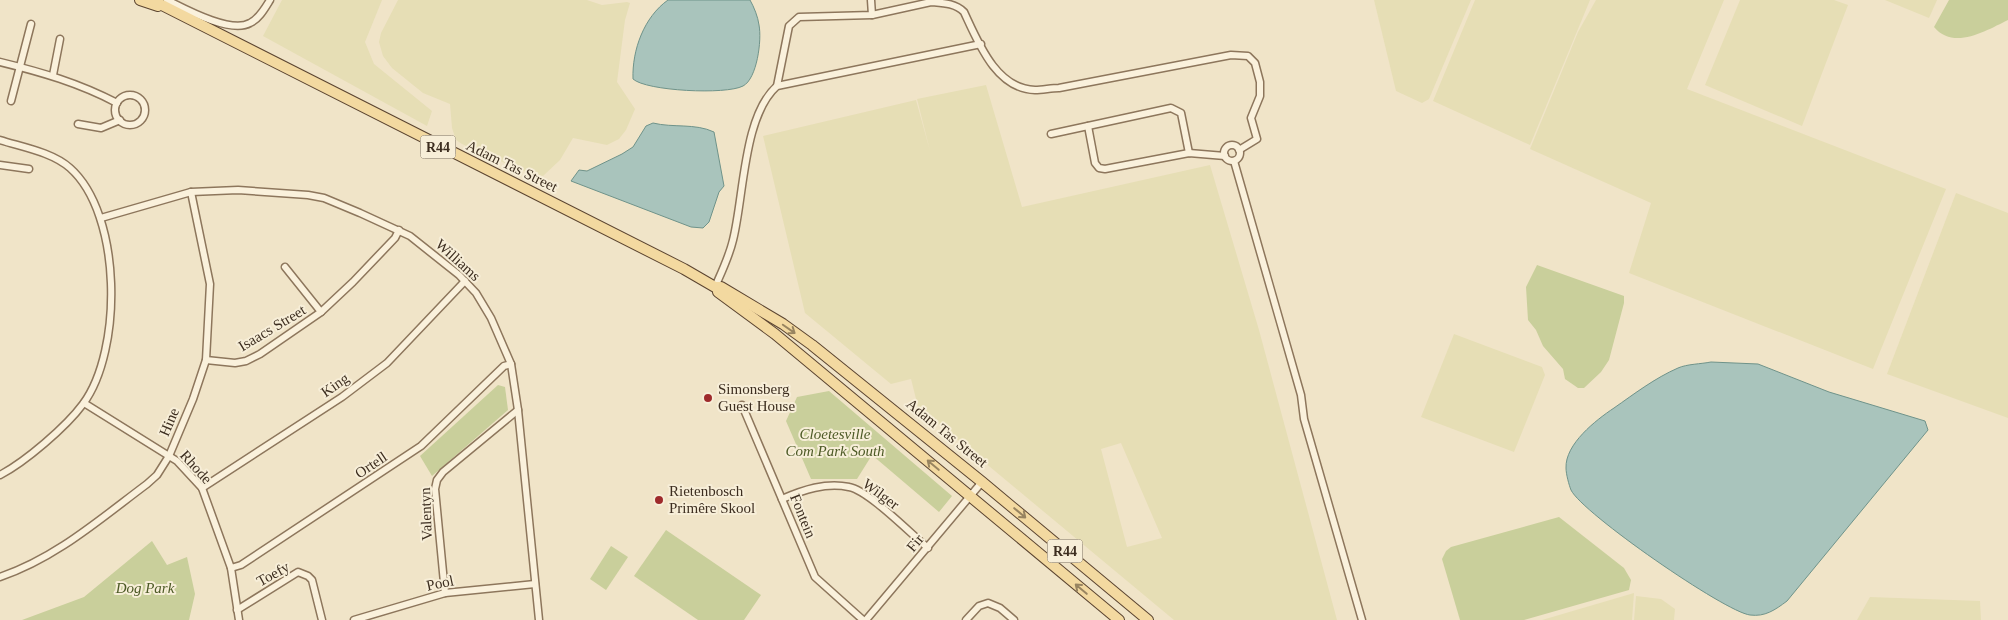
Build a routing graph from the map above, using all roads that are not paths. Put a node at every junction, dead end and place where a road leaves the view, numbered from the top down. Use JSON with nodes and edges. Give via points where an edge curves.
{"nodes":[{"id":1,"x":144,"y":0,"type":"edge"},
{"id":2,"x":270,"y":0,"type":"edge"},
{"id":3,"x":871,"y":0,"type":"edge"},
{"id":4,"x":923,"y":2,"type":"edge"},
{"id":5,"x":164,"y":3,"type":"edge"},
{"id":6,"x":958,"y":3,"type":"edge"},
{"id":7,"x":872,"y":15,"type":"junction"},
{"id":8,"x":31,"y":24,"type":"dead end"},
{"id":9,"x":60,"y":39,"type":"dead end"},
{"id":10,"x":981,"y":44,"type":"junction"},
{"id":11,"x":0,"y":62,"type":"edge"},
{"id":12,"x":20,"y":67,"type":"junction"},
{"id":13,"x":53,"y":75,"type":"junction"},
{"id":14,"x":777,"y":86,"type":"junction"},
{"id":15,"x":11,"y":102,"type":"dead end"},
{"id":16,"x":117,"y":103,"type":"junction"},
{"id":17,"x":120,"y":120,"type":"junction"},
{"id":18,"x":78,"y":124,"type":"dead end"},
{"id":19,"x":1088,"y":126,"type":"junction"},
{"id":20,"x":1051,"y":134,"type":"dead end"},
{"id":21,"x":0,"y":140,"type":"edge"},
{"id":22,"x":1239,"y":150,"type":"junction"},
{"id":23,"x":1189,"y":153,"type":"junction"},
{"id":24,"x":1225,"y":156,"type":"junction"},
{"id":25,"x":1234,"y":161,"type":"junction"},
{"id":26,"x":0,"y":165,"type":"edge"},
{"id":27,"x":29,"y":169,"type":"dead end"},
{"id":28,"x":191,"y":192,"type":"junction"},
{"id":29,"x":101,"y":218,"type":"junction"},
{"id":30,"x":399,"y":230,"type":"junction"},
{"id":31,"x":286,"y":267,"type":"dead end"},
{"id":32,"x":465,"y":281,"type":"junction"},
{"id":33,"x":715,"y":287,"type":"junction"},
{"id":34,"x":320,"y":312,"type":"junction"},
{"id":35,"x":206,"y":360,"type":"junction"},
{"id":36,"x":511,"y":364,"type":"junction"},
{"id":37,"x":84,"y":403,"type":"junction"},
{"id":38,"x":742,"y":405,"type":"dead end"},
{"id":39,"x":518,"y":410,"type":"junction"},
{"id":40,"x":169,"y":456,"type":"junction"},
{"id":41,"x":0,"y":475,"type":"edge"},
{"id":42,"x":982,"y":482,"type":"junction"},
{"id":43,"x":202,"y":488,"type":"junction"},
{"id":44,"x":970,"y":497,"type":"junction"},
{"id":45,"x":782,"y":499,"type":"junction"},
{"id":46,"x":928,"y":548,"type":"junction"},
{"id":47,"x":230,"y":568,"type":"junction"},
{"id":48,"x":0,"y":578,"type":"edge"},
{"id":49,"x":535,"y":584,"type":"junction"},
{"id":50,"x":445,"y":593,"type":"junction"},
{"id":51,"x":237,"y":610,"type":"junction"},
{"id":52,"x":239,"y":620,"type":"edge"},
{"id":53,"x":322,"y":620,"type":"edge"},
{"id":54,"x":354,"y":620,"type":"edge"},
{"id":55,"x":539,"y":620,"type":"edge"},
{"id":56,"x":865,"y":620,"type":"edge"},
{"id":57,"x":966,"y":620,"type":"edge"},
{"id":58,"x":1014,"y":620,"type":"edge"},
{"id":59,"x":1119,"y":620,"type":"edge"},
{"id":60,"x":1148,"y":620,"type":"edge"},
{"id":61,"x":1362,"y":620,"type":"edge"}],
"edges":[{"from":1,"to":5,"type":"main road","name":"Adam Tas Street","number":"R44"},
{"from":2,"to":5,"type":"street","via":[[256,19],[242,26]]},
{"from":3,"to":7,"type":"street"},
{"from":4,"to":6,"type":"street"},
{"from":4,"to":7,"type":"street"},
{"from":5,"to":33,"type":"main road","name":"Adam Tas Street","number":"R44"},
{"from":6,"to":10,"type":"street"},
{"from":7,"to":14,"type":"street","via":[[806,16],[793,21],[789,26]]},
{"from":8,"to":12,"type":"street"},
{"from":9,"to":13,"type":"street"},
{"from":10,"to":14,"type":"street"},
{"from":10,"to":22,"type":"street","via":[[993,68],[1008,80],[1034,90],[1231,55],[1248,56],[1255,63],[1260,82],[1260,96],[1251,118],[1257,138]]},
{"from":11,"to":12,"type":"street"},
{"from":12,"to":13,"type":"street"},
{"from":12,"to":15,"type":"street"},
{"from":13,"to":16,"type":"street"},
{"from":14,"to":33,"type":"street","via":[[756,120],[733,240]]},
{"from":16,"to":17,"type":"street","via":[[116,112]]},
{"from":16,"to":17,"type":"street","via":[[130,95],[139,98],[144,105],[144,114],[138,122],[129,124]]},
{"from":17,"to":18,"type":"street","via":[[101,128]]},
{"from":19,"to":20,"type":"street"},
{"from":19,"to":23,"type":"street","via":[[1096,163],[1105,170]]},
{"from":19,"to":23,"type":"street","via":[[1171,108],[1181,113]]},
{"from":21,"to":29,"type":"street","via":[[51,157],[69,167],[79,177]]},
{"from":22,"to":24,"type":"street","via":[[1230,146]]},
{"from":22,"to":25,"type":"street"},
{"from":23,"to":24,"type":"street"},
{"from":24,"to":25,"type":"street"},
{"from":25,"to":61,"type":"street"},
{"from":26,"to":27,"type":"street"},
{"from":28,"to":29,"type":"street","name":"Williams"},
{"from":28,"to":30,"type":"street","name":"Williams","via":[[238,190],[308,195],[324,198]]},
{"from":28,"to":35,"type":"street","name":"Hine","via":[[210,284]]},
{"from":29,"to":37,"type":"street","via":[[111,267],[106,344],[100,368]]},
{"from":30,"to":32,"type":"street","name":"Williams","via":[[418,241]]},
{"from":30,"to":34,"type":"street","name":"Isaacs Street","via":[[354,282]]},
{"from":31,"to":34,"type":"street","name":"Isaacs Street"},
{"from":32,"to":36,"type":"street","name":"Williams","via":[[491,318]]},
{"from":32,"to":43,"type":"street","name":"King","via":[[387,363],[342,397]]},
{"from":33,"to":42,"type":"main road","name":"Adam Tas Street","number":"R44","one_way":true,"via":[[721,287],[748,303],[812,345]]},
{"from":44,"to":33,"type":"main road","name":"Adam Tas Street","number":"R44","one_way":true},
{"from":34,"to":35,"type":"street","name":"Isaacs Street","via":[[246,361]]},
{"from":35,"to":40,"type":"street","name":"Hine"},
{"from":36,"to":39,"type":"street","name":"Williams"},
{"from":36,"to":47,"type":"street","name":"Ortell","via":[[504,366],[421,446],[241,565]]},
{"from":37,"to":40,"type":"street","name":"Rhode"},
{"from":37,"to":41,"type":"street","via":[[24,459]]},
{"from":38,"to":45,"type":"street","name":"Fontein"},
{"from":39,"to":49,"type":"street","name":"Williams"},
{"from":39,"to":50,"type":"street","name":"Valentyn","via":[[437,480],[437,519]]},
{"from":40,"to":43,"type":"street","name":"Rhode"},
{"from":40,"to":48,"type":"street","name":"Hine","via":[[147,484],[51,556]]},
{"from":42,"to":44,"type":"street","name":"Fir"},
{"from":42,"to":60,"type":"main road","name":"Adam Tas Street","number":"R44","one_way":true},
{"from":43,"to":47,"type":"street","name":"Rhode"},
{"from":44,"to":46,"type":"street","name":"Fir"},
{"from":59,"to":44,"type":"main road","name":"Adam Tas Street","number":"R44","one_way":true},
{"from":45,"to":46,"type":"street","name":"Wilger","via":[[806,489],[851,487],[868,497]]},
{"from":45,"to":56,"type":"street","name":"Fontein","via":[[815,577]]},
{"from":46,"to":56,"type":"street","name":"Fir"},
{"from":47,"to":51,"type":"street","name":"Rhode"},
{"from":49,"to":50,"type":"street","name":"Pool"},
{"from":49,"to":55,"type":"street","name":"Williams"},
{"from":50,"to":54,"type":"street","name":"Pool"},
{"from":51,"to":52,"type":"street","name":"Rhode"},
{"from":51,"to":53,"type":"street","name":"Toefy","via":[[291,575],[303,573],[312,580]]},
{"from":57,"to":58,"type":"street","via":[[979,606],[988,602]]}]}
